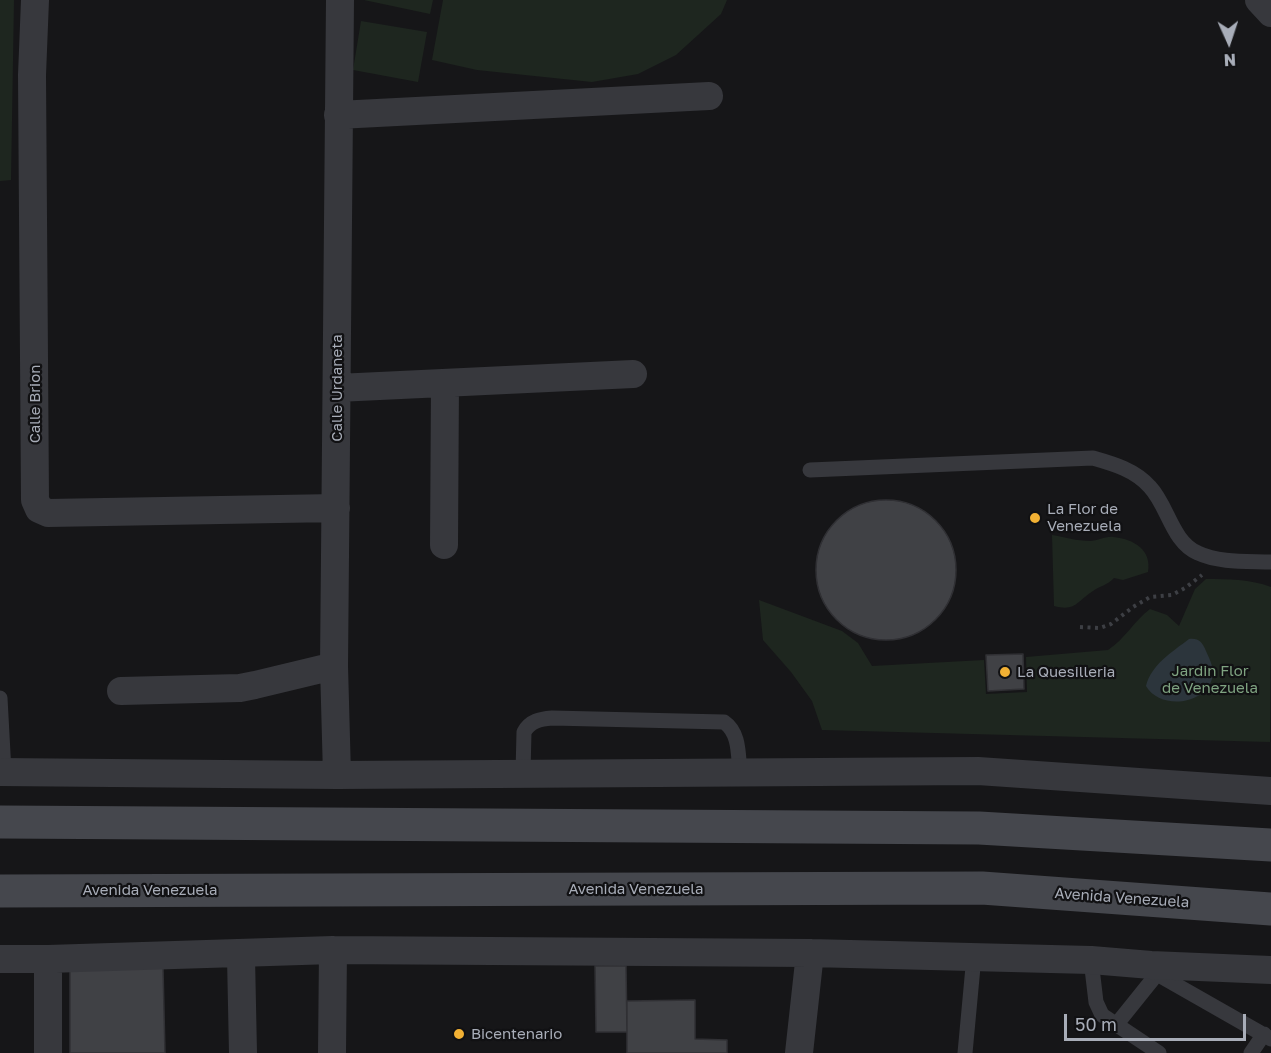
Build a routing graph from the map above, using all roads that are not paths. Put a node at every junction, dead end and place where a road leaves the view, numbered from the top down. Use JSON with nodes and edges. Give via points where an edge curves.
{"nodes":[{"id":1,"x":35,"y":0,"type":"edge"},
{"id":2,"x":340,"y":0,"type":"edge"},
{"id":3,"x":1259,"y":0,"type":"edge"},
{"id":4,"x":1271,"y":13,"type":"edge"},
{"id":5,"x":709,"y":96,"type":"dead end"},
{"id":6,"x":338,"y":115,"type":"junction"},
{"id":7,"x":633,"y":374,"type":"dead end"},
{"id":8,"x":445,"y":383,"type":"junction"},
{"id":9,"x":337,"y":388,"type":"junction"},
{"id":10,"x":810,"y":470,"type":"dead end"},
{"id":11,"x":336,"y":508,"type":"junction"},
{"id":12,"x":444,"y":545,"type":"dead end"},
{"id":13,"x":1271,"y":562,"type":"edge"},
{"id":14,"x":334,"y":666,"type":"junction"},
{"id":15,"x":121,"y":691,"type":"dead end"},
{"id":16,"x":0,"y":698,"type":"edge"},
{"id":17,"x":2,"y":772,"type":"edge"},
{"id":18,"x":740,"y":772,"type":"junction"},
{"id":19,"x":523,"y":773,"type":"junction"},
{"id":20,"x":337,"y":775,"type":"junction"},
{"id":21,"x":1271,"y":791,"type":"edge"},
{"id":22,"x":0,"y":822,"type":"edge"},
{"id":23,"x":1271,"y":845,"type":"edge"},
{"id":24,"x":0,"y":891,"type":"edge"},
{"id":25,"x":1271,"y":909,"type":"edge"},
{"id":26,"x":333,"y":950,"type":"junction"},
{"id":27,"x":239,"y":953,"type":"junction"},
{"id":28,"x":810,"y":953,"type":"junction"},
{"id":29,"x":974,"y":956,"type":"junction"},
{"id":30,"x":0,"y":959,"type":"edge"},
{"id":31,"x":48,"y":960,"type":"junction"},
{"id":32,"x":1091,"y":960,"type":"junction"},
{"id":33,"x":1154,"y":969,"type":"junction"},
{"id":34,"x":1271,"y":970,"type":"edge"},
{"id":35,"x":1116,"y":1025,"type":"junction"},
{"id":36,"x":1268,"y":1037,"type":"edge"},
{"id":37,"x":48,"y":1053,"type":"edge"},
{"id":38,"x":243,"y":1053,"type":"edge"},
{"id":39,"x":332,"y":1053,"type":"edge"},
{"id":40,"x":799,"y":1053,"type":"edge"},
{"id":41,"x":965,"y":1053,"type":"edge"},
{"id":42,"x":1159,"y":1053,"type":"edge"},
{"id":43,"x":1251,"y":1053,"type":"edge"}],
"edges":[{"from":1,"to":11,"type":"street","name":"Calle Brion","via":[[35,500],[39,509],[48,513]]},
{"from":2,"to":6,"type":"street","name":"Calle Urdaneta"},
{"from":3,"to":4,"type":"street"},
{"from":5,"to":6,"type":"street"},
{"from":6,"to":9,"type":"street","name":"Calle Urdaneta"},
{"from":7,"to":8,"type":"street"},
{"from":8,"to":9,"type":"street"},
{"from":8,"to":12,"type":"street"},
{"from":9,"to":11,"type":"street","name":"Calle Urdaneta"},
{"from":10,"to":13,"type":"lane","via":[[1093,458],[1124,468],[1150,487],[1181,540],[1197,553],[1219,559]]},
{"from":11,"to":14,"type":"street","name":"Calle Urdaneta"},
{"from":14,"to":15,"type":"street","via":[[247,687]]},
{"from":14,"to":20,"type":"street","name":"Calle Urdaneta"},
{"from":16,"to":17,"type":"lane"},
{"from":17,"to":20,"type":"street"},
{"from":18,"to":19,"type":"street"},
{"from":18,"to":19,"type":"lane","via":[[736,737],[724,722],[552,718],[527,726]]},
{"from":18,"to":21,"type":"street","via":[[978,771]]},
{"from":19,"to":20,"type":"street"},
{"from":22,"to":23,"type":"street","via":[[979,828]]},
{"from":24,"to":25,"type":"street","name":"Avenida Venezuela","via":[[982,888]]},
{"from":26,"to":27,"type":"street"},
{"from":26,"to":28,"type":"street"},
{"from":26,"to":39,"type":"street"},
{"from":27,"to":31,"type":"street"},
{"from":27,"to":38,"type":"street"},
{"from":28,"to":29,"type":"street"},
{"from":28,"to":40,"type":"street"},
{"from":29,"to":32,"type":"street"},
{"from":29,"to":41,"type":"lane"},
{"from":30,"to":31,"type":"street"},
{"from":31,"to":37,"type":"street"},
{"from":32,"to":33,"type":"street"},
{"from":32,"to":35,"type":"lane","via":[[1101,1015]]},
{"from":33,"to":34,"type":"street"},
{"from":33,"to":35,"type":"lane"},
{"from":33,"to":36,"type":"lane"},
{"from":35,"to":42,"type":"lane"},
{"from":36,"to":43,"type":"lane"}]}
